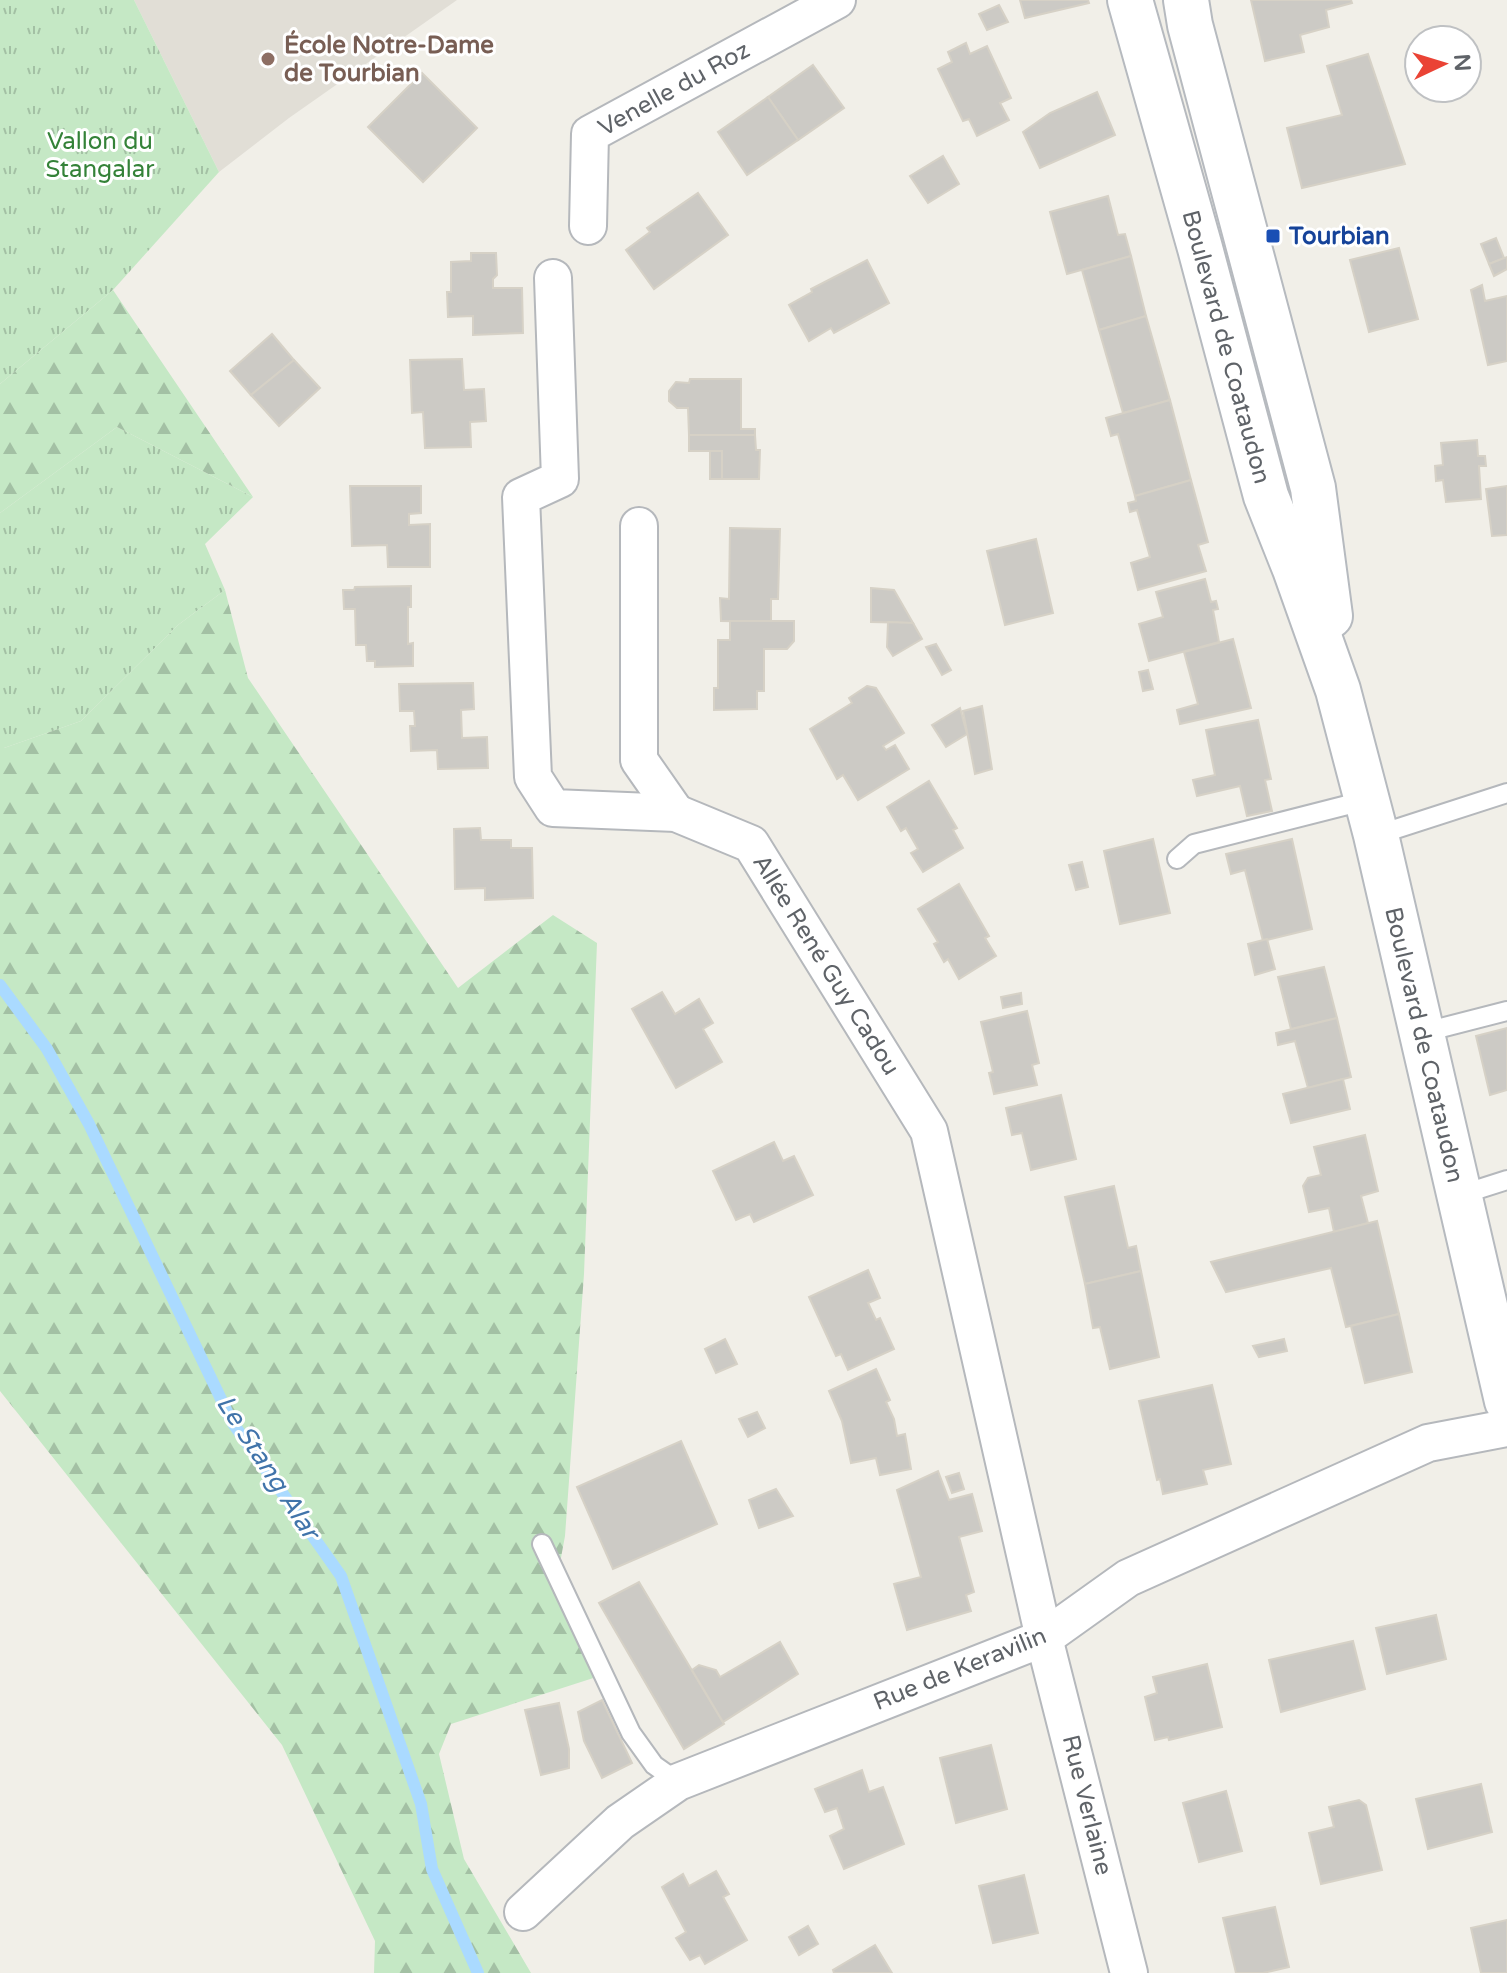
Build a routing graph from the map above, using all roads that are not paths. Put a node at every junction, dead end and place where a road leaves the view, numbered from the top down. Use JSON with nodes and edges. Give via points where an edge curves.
{"nodes":[{"id":1,"x":837,"y":0,"type":"edge"},
{"id":2,"x":1130,"y":0,"type":"edge"},
{"id":3,"x":1186,"y":0,"type":"edge"},
{"id":4,"x":588,"y":226,"type":"dead end"},
{"id":5,"x":553,"y":278,"type":"dead end"},
{"id":6,"x":639,"y":526,"type":"dead end"},
{"id":7,"x":1338,"y":690,"type":"junction"},
{"id":8,"x":1507,"y":793,"type":"edge"},
{"id":9,"x":676,"y":813,"type":"junction"},
{"id":10,"x":1371,"y":818,"type":"junction"},
{"id":11,"x":1177,"y":859,"type":"dead end"},
{"id":12,"x":1507,"y":1011,"type":"edge"},
{"id":13,"x":1421,"y":1033,"type":"junction"},
{"id":14,"x":1507,"y":1180,"type":"edge"},
{"id":15,"x":1459,"y":1195,"type":"junction"},
{"id":16,"x":1507,"y":1401,"type":"edge"},
{"id":17,"x":1507,"y":1428,"type":"edge"},
{"id":18,"x":542,"y":1544,"type":"dead end"},
{"id":19,"x":1044,"y":1638,"type":"junction"},
{"id":20,"x":678,"y":1782,"type":"junction"},
{"id":21,"x":523,"y":1912,"type":"dead end"},
{"id":22,"x":1129,"y":1973,"type":"edge"}],
"edges":[{"from":1,"to":4,"type":"street","name":"Venelle du Roz","via":[[590,134]]},
{"from":2,"to":7,"type":"main road","name":"Boulevard de Coataudon","via":[[1266,496]]},
{"from":3,"to":7,"type":"main road","name":"Boulevard de Coataudon","via":[[1313,488]]},
{"from":5,"to":9,"type":"street","name":"Allée René Guy Cadou","via":[[560,479],[521,497],[533,777],[553,808]]},
{"from":6,"to":9,"type":"street","via":[[639,760]]},
{"from":7,"to":10,"type":"main road","name":"Boulevard de Coataudon"},
{"from":8,"to":10,"type":"lane"},
{"from":9,"to":19,"type":"street","name":"Allée René Guy Cadou","via":[[751,844],[929,1131]]},
{"from":10,"to":11,"type":"lane","via":[[1194,844]]},
{"from":10,"to":13,"type":"main road","name":"Boulevard de Coataudon"},
{"from":12,"to":13,"type":"lane"},
{"from":13,"to":15,"type":"main road","name":"Boulevard de Coataudon"},
{"from":14,"to":15,"type":"lane"},
{"from":15,"to":16,"type":"main road","name":"Boulevard de Coataudon"},
{"from":17,"to":19,"type":"street","name":"Rue de Keravilin","via":[[1428,1443],[1128,1578]]},
{"from":18,"to":20,"type":"lane","via":[[631,1733],[654,1765]]},
{"from":19,"to":20,"type":"street","name":"Rue de Keravilin"},
{"from":19,"to":22,"type":"street","name":"Rue Verlaine"},
{"from":20,"to":21,"type":"street","name":"Rue de Keravilin","via":[[620,1822]]}]}
